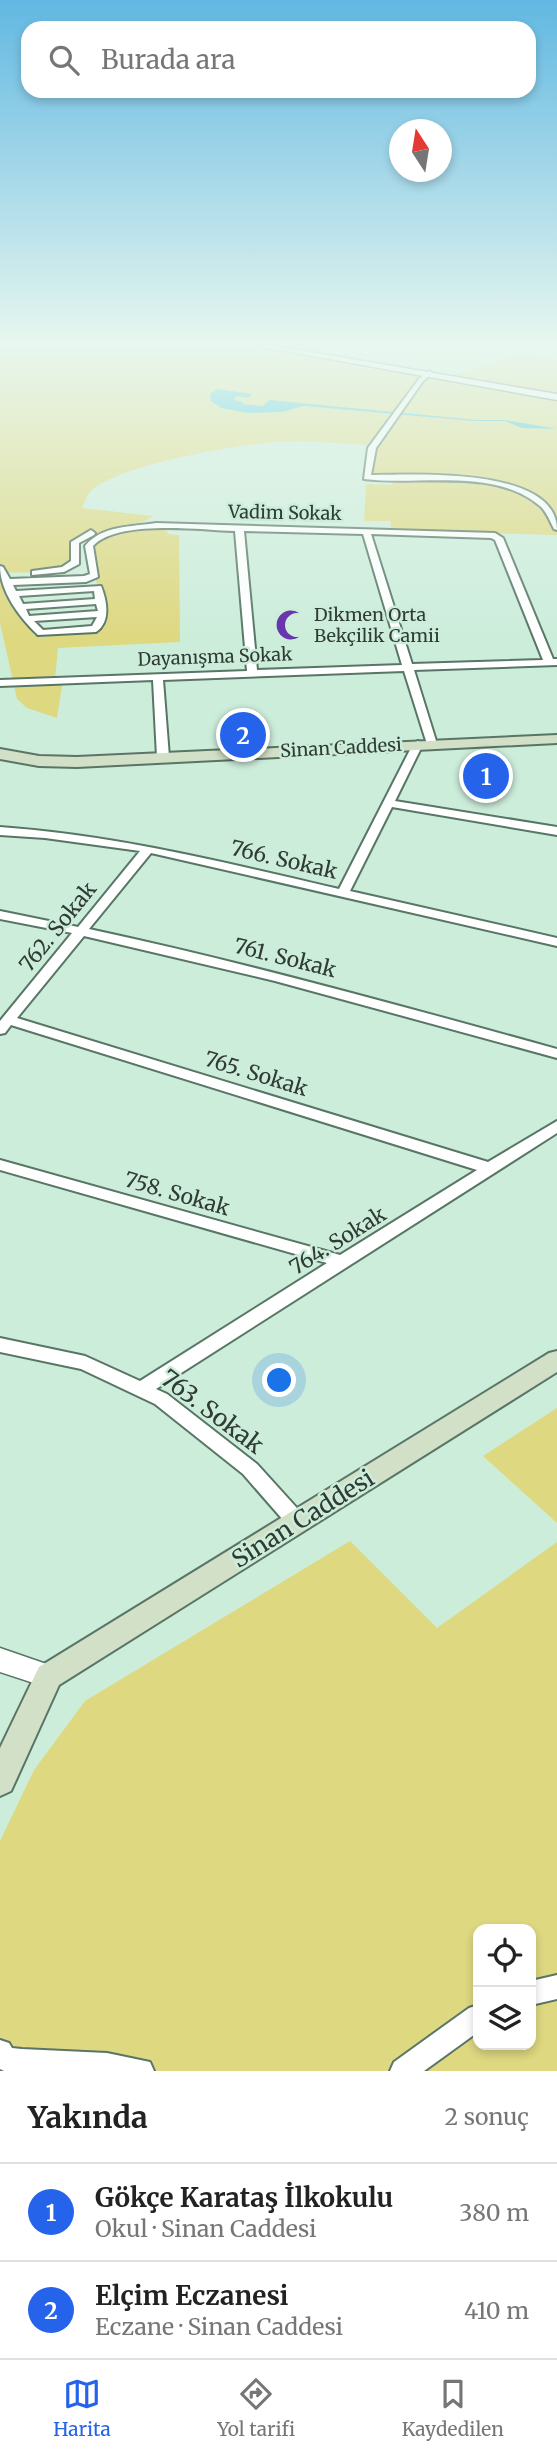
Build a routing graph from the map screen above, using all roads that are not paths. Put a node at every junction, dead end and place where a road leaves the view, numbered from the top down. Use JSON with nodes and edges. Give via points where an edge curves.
{"nodes":[{"id":1,"x":376,"y":443,"type":"edge"},
{"id":2,"x":557,"y":527,"type":"edge"},
{"id":3,"x":239,"y":528,"type":"junction"},
{"id":4,"x":366,"y":531,"type":"junction"},
{"id":5,"x":91,"y":533,"type":"dead end"},
{"id":6,"x":1,"y":570,"type":"edge"},
{"id":7,"x":8,"y":582,"type":"junction"},
{"id":8,"x":13,"y":594,"type":"junction"},
{"id":9,"x":100,"y":601,"type":"junction"},
{"id":10,"x":20,"y":607,"type":"junction"},
{"id":11,"x":103,"y":614,"type":"junction"},
{"id":12,"x":26,"y":619,"type":"junction"},
{"id":13,"x":553,"y":662,"type":"edge"},
{"id":14,"x":406,"y":668,"type":"junction"},
{"id":15,"x":251,"y":674,"type":"junction"},
{"id":16,"x":158,"y":677,"type":"junction"},
{"id":17,"x":0,"y":682,"type":"edge"},
{"id":18,"x":557,"y":739,"type":"edge"},
{"id":19,"x":425,"y":744,"type":"junction"},
{"id":20,"x":0,"y":754,"type":"edge"},
{"id":21,"x":163,"y":757,"type":"junction"},
{"id":22,"x":389,"y":803,"type":"junction"},
{"id":23,"x":0,"y":831,"type":"edge"},
{"id":24,"x":557,"y":831,"type":"edge"},
{"id":25,"x":148,"y":849,"type":"junction"},
{"id":26,"x":343,"y":893,"type":"junction"},
{"id":27,"x":0,"y":915,"type":"edge"},
{"id":28,"x":82,"y":930,"type":"junction"},
{"id":29,"x":557,"y":942,"type":"edge"},
{"id":30,"x":4,"y":1025,"type":"edge"},
{"id":31,"x":557,"y":1054,"type":"edge"},
{"id":32,"x":557,"y":1126,"type":"edge"},
{"id":33,"x":0,"y":1165,"type":"edge"},
{"id":34,"x":492,"y":1169,"type":"junction"},
{"id":35,"x":344,"y":1262,"type":"junction"},
{"id":36,"x":0,"y":1345,"type":"edge"},
{"id":37,"x":557,"y":1360,"type":"edge"},
{"id":38,"x":141,"y":1389,"type":"junction"},
{"id":39,"x":298,"y":1523,"type":"junction"},
{"id":40,"x":0,"y":1660,"type":"edge"},
{"id":41,"x":49,"y":1676,"type":"junction"},
{"id":42,"x":0,"y":1781,"type":"edge"},
{"id":43,"x":557,"y":1987,"type":"edge"},
{"id":44,"x":536,"y":1992,"type":"edge"},
{"id":45,"x":473,"y":2021,"type":"edge"},
{"id":46,"x":0,"y":2052,"type":"edge"},
{"id":47,"x":141,"y":2071,"type":"edge"},
{"id":48,"x":403,"y":2071,"type":"edge"}],
"edges":[{"from":1,"to":2,"type":"street","via":[[367,477],[466,480],[501,486],[545,506]]},
{"from":3,"to":4,"type":"street","name":"Vadim Sokak"},
{"from":3,"to":7,"type":"street","name":"Vadim Sokak","via":[[156,526],[102,536],[89,546],[95,575]]},
{"from":3,"to":15,"type":"street"},
{"from":4,"to":13,"type":"street","name":"Vadim Sokak","via":[[499,538]]},
{"from":4,"to":14,"type":"street"},
{"from":5,"to":6,"type":"street","via":[[70,545],[76,562],[64,569],[24,574]]},
{"from":6,"to":7,"type":"street"},
{"from":7,"to":8,"type":"street"},
{"from":8,"to":9,"type":"street","via":[[97,588]]},
{"from":8,"to":10,"type":"street"},
{"from":9,"to":10,"type":"street"},
{"from":9,"to":11,"type":"street"},
{"from":10,"to":12,"type":"street"},
{"from":11,"to":12,"type":"street"},
{"from":11,"to":12,"type":"street","via":[[96,629],[41,634]]},
{"from":13,"to":14,"type":"street","name":"Dayanışma Sokak"},
{"from":14,"to":15,"type":"street","name":"Dayanışma Sokak"},
{"from":14,"to":19,"type":"street"},
{"from":15,"to":16,"type":"street","name":"Dayanışma Sokak"},
{"from":16,"to":17,"type":"street","name":"Dayanışma Sokak"},
{"from":16,"to":21,"type":"street"},
{"from":18,"to":19,"type":"main road","name":"Sinan Caddesi"},
{"from":19,"to":21,"type":"main road","name":"Sinan Caddesi"},
{"from":19,"to":22,"type":"street"},
{"from":20,"to":21,"type":"main road","name":"Sinan Caddesi","via":[[55,761]]},
{"from":22,"to":24,"type":"street"},
{"from":22,"to":26,"type":"street"},
{"from":23,"to":25,"type":"street","name":"766. Sokak"},
{"from":25,"to":26,"type":"street","name":"766. Sokak"},
{"from":25,"to":28,"type":"street","name":"762. Sokak"},
{"from":26,"to":29,"type":"street","name":"766. Sokak"},
{"from":27,"to":28,"type":"street","name":"761. Sokak"},
{"from":28,"to":30,"type":"street","name":"762. Sokak"},
{"from":28,"to":31,"type":"street","name":"761. Sokak","via":[[325,989]]},
{"from":30,"to":34,"type":"street","name":"765. Sokak"},
{"from":32,"to":34,"type":"street","name":"764. Sokak"},
{"from":33,"to":35,"type":"street","name":"758. Sokak"},
{"from":34,"to":35,"type":"street","name":"764. Sokak"},
{"from":35,"to":38,"type":"street","name":"764. Sokak"},
{"from":36,"to":38,"type":"street","name":"763. Sokak","via":[[85,1363]]},
{"from":37,"to":39,"type":"main road","name":"Sinan Caddesi"},
{"from":38,"to":39,"type":"street","name":"763. Sokak","via":[[161,1399],[250,1469]]},
{"from":39,"to":41,"type":"main road","name":"Sinan Caddesi"},
{"from":40,"to":41,"type":"street"},
{"from":41,"to":42,"type":"main road"},
{"from":43,"to":44,"type":"street"},
{"from":45,"to":48,"type":"street"},
{"from":46,"to":47,"type":"street","via":[[5,2059],[25,2063],[115,2064]]}]}
